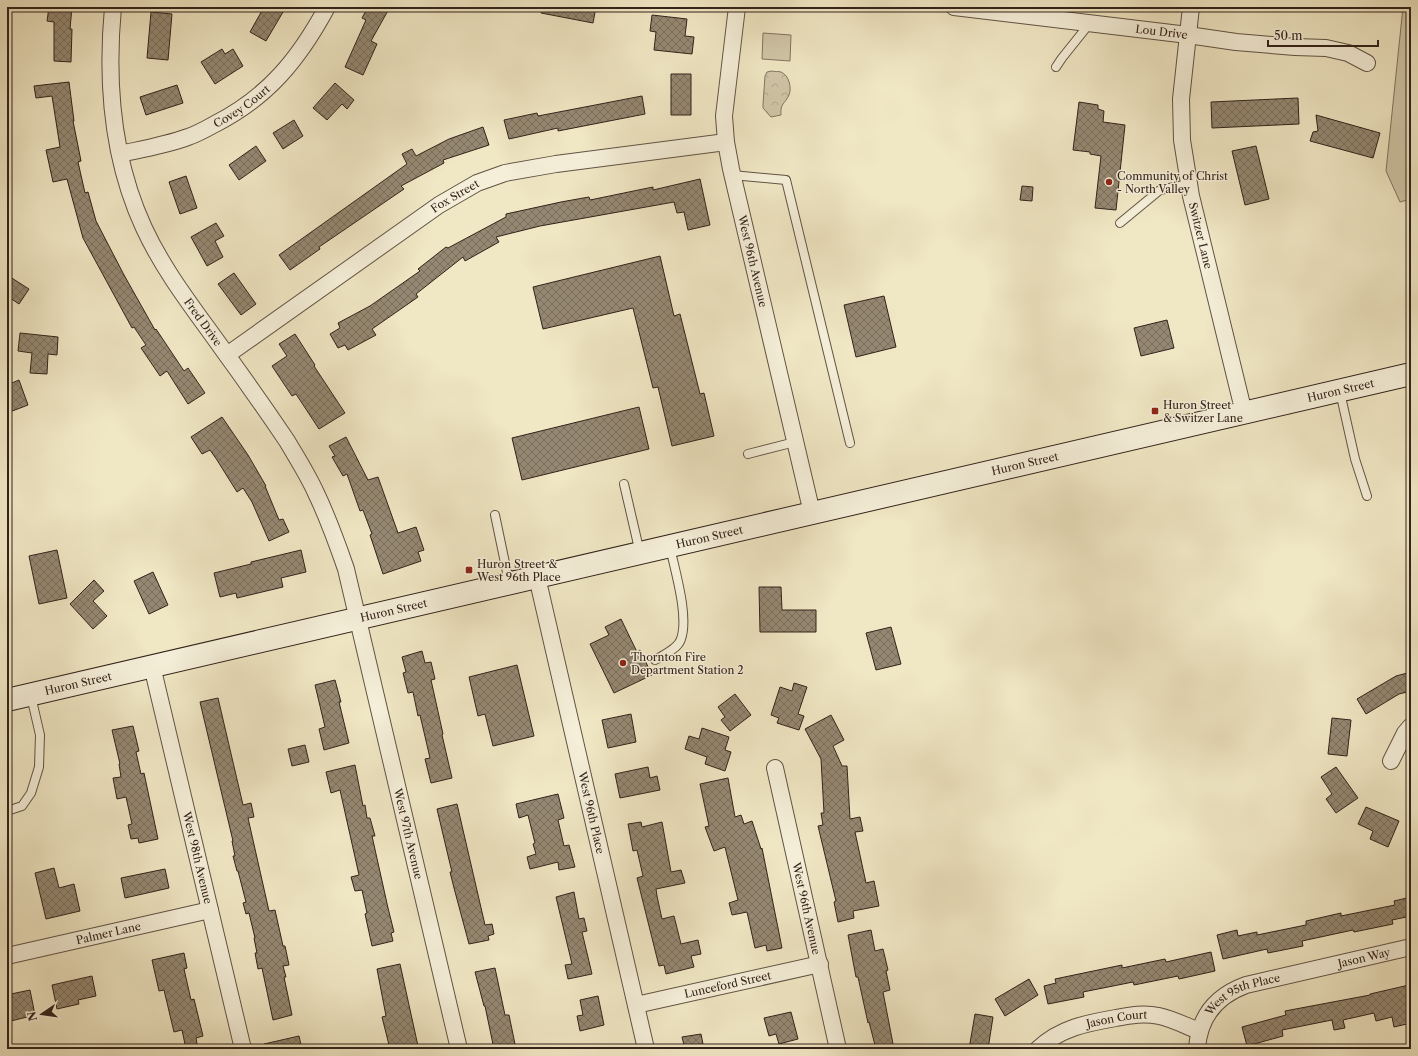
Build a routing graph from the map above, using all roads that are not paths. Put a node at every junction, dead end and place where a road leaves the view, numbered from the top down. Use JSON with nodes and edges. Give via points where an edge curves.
{"nodes":[{"id":1,"x":113,"y":7,"type":"edge"},
{"id":2,"x":327,"y":7,"type":"edge"},
{"id":3,"x":737,"y":7,"type":"edge"},
{"id":4,"x":954,"y":7,"type":"edge"},
{"id":5,"x":1191,"y":7,"type":"edge"},
{"id":6,"x":1090,"y":23,"type":"junction"},
{"id":7,"x":1188,"y":35,"type":"junction"},
{"id":8,"x":1367,"y":63,"type":"dead end"},
{"id":9,"x":1056,"y":67,"type":"dead end"},
{"id":10,"x":726,"y":142,"type":"junction"},
{"id":11,"x":120,"y":154,"type":"junction"},
{"id":12,"x":732,"y":176,"type":"junction"},
{"id":13,"x":1189,"y":184,"type":"junction"},
{"id":14,"x":1120,"y":224,"type":"dead end"},
{"id":15,"x":227,"y":355,"type":"junction"},
{"id":16,"x":1411,"y":374,"type":"edge"},
{"id":17,"x":1340,"y":391,"type":"junction"},
{"id":18,"x":1244,"y":413,"type":"junction"},
{"id":19,"x":795,"y":442,"type":"junction"},
{"id":20,"x":850,"y":443,"type":"dead end"},
{"id":21,"x":748,"y":454,"type":"dead end"},
{"id":22,"x":624,"y":484,"type":"dead end"},
{"id":23,"x":1367,"y":496,"type":"dead end"},
{"id":24,"x":812,"y":513,"type":"junction"},
{"id":25,"x":495,"y":515,"type":"dead end"},
{"id":26,"x":670,"y":546,"type":"junction"},
{"id":27,"x":640,"y":553,"type":"junction"},
{"id":28,"x":537,"y":577,"type":"junction"},
{"id":29,"x":509,"y":583,"type":"junction"},
{"id":30,"x":358,"y":618,"type":"junction"},
{"id":31,"x":655,"y":660,"type":"dead end"},
{"id":32,"x":152,"y":666,"type":"junction"},
{"id":33,"x":31,"y":694,"type":"junction"},
{"id":34,"x":7,"y":700,"type":"edge"},
{"id":35,"x":1411,"y":726,"type":"edge"},
{"id":36,"x":1391,"y":761,"type":"dead end"},
{"id":37,"x":775,"y":768,"type":"dead end"},
{"id":38,"x":7,"y":811,"type":"edge"},
{"id":39,"x":210,"y":910,"type":"junction"},
{"id":40,"x":1411,"y":947,"type":"edge"},
{"id":41,"x":7,"y":956,"type":"edge"},
{"id":42,"x":820,"y":964,"type":"junction"},
{"id":43,"x":1316,"y":969,"type":"joint"},
{"id":44,"x":636,"y":1005,"type":"junction"},
{"id":45,"x":1199,"y":1031,"type":"junction"},
{"id":46,"x":243,"y":1049,"type":"edge"},
{"id":47,"x":459,"y":1049,"type":"edge"},
{"id":48,"x":646,"y":1049,"type":"edge"},
{"id":49,"x":838,"y":1049,"type":"edge"},
{"id":50,"x":1038,"y":1049,"type":"edge"},
{"id":51,"x":1197,"y":1049,"type":"edge"}],
"edges":[{"from":1,"to":11,"type":"street","name":"Fred Drive","via":[[110,79]]},
{"from":2,"to":11,"type":"street","name":"Covey Court","via":[[292,63],[269,87],[242,108],[189,137]]},
{"from":3,"to":10,"type":"street","name":"West 96th Avenue","via":[[724,116]]},
{"from":4,"to":6,"type":"street","name":"Lou Drive"},
{"from":5,"to":7,"type":"street","name":"Switzer Lane"},
{"from":6,"to":7,"type":"street","name":"Lou Drive"},
{"from":6,"to":9,"type":"lane"},
{"from":7,"to":8,"type":"street","name":"Lou Drive","via":[[1236,42],[1326,48],[1348,53]]},
{"from":7,"to":13,"type":"street","name":"Switzer Lane","via":[[1183,78],[1182,140]]},
{"from":10,"to":12,"type":"street","name":"West 96th Avenue"},
{"from":10,"to":15,"type":"street","name":"Fox Street","via":[[556,164],[505,173],[477,183],[439,205]]},
{"from":11,"to":15,"type":"street","name":"Fred Drive","via":[[133,202],[144,229],[174,283]]},
{"from":12,"to":19,"type":"street","name":"West 96th Avenue"},
{"from":12,"to":20,"type":"lane","via":[[786,180]]},
{"from":13,"to":14,"type":"lane","via":[[1160,190]]},
{"from":13,"to":18,"type":"street","name":"Switzer Lane"},
{"from":15,"to":30,"type":"street","name":"Fred Drive","via":[[287,441],[316,492],[346,569]]},
{"from":16,"to":17,"type":"main road","name":"Huron Street"},
{"from":17,"to":18,"type":"main road","name":"Huron Street"},
{"from":17,"to":23,"type":"lane","via":[[1355,459]]},
{"from":18,"to":24,"type":"main road","name":"Huron Street"},
{"from":19,"to":21,"type":"lane"},
{"from":19,"to":24,"type":"street","name":"West 96th Avenue"},
{"from":22,"to":27,"type":"lane"},
{"from":24,"to":26,"type":"main road","name":"Huron Street"},
{"from":25,"to":29,"type":"lane"},
{"from":26,"to":27,"type":"main road","name":"Huron Street"},
{"from":26,"to":31,"type":"lane","via":[[684,619],[681,640],[669,653]]},
{"from":27,"to":28,"type":"main road","name":"Huron Street"},
{"from":28,"to":29,"type":"main road","name":"Huron Street"},
{"from":28,"to":44,"type":"street","name":"West 96th Place"},
{"from":29,"to":30,"type":"main road","name":"Huron Street"},
{"from":30,"to":32,"type":"main road","name":"Huron Street"},
{"from":30,"to":47,"type":"street","name":"West 97th Avenue"},
{"from":32,"to":33,"type":"main road","name":"Huron Street"},
{"from":32,"to":39,"type":"street","name":"West 98th Avenue"},
{"from":33,"to":34,"type":"main road","name":"Huron Street"},
{"from":33,"to":38,"type":"lane","via":[[40,735],[39,768],[31,793],[22,806]]},
{"from":35,"to":36,"type":"street"},
{"from":37,"to":42,"type":"street","name":"West 96th Avenue"},
{"from":39,"to":41,"type":"street","name":"Palmer Lane"},
{"from":39,"to":46,"type":"street","name":"West 98th Avenue"},
{"from":40,"to":43,"type":"street","name":"Jason Way"},
{"from":42,"to":44,"type":"street","name":"Lunceford Street"},
{"from":42,"to":49,"type":"street","name":"West 96th Avenue"},
{"from":43,"to":45,"type":"street","name":"West 95th Place","via":[[1234,990],[1213,1006]]},
{"from":44,"to":48,"type":"street","name":"West 96th Place"},
{"from":45,"to":50,"type":"street","name":"Jason Court","via":[[1160,1016],[1141,1013],[1078,1025],[1049,1040]]},
{"from":45,"to":51,"type":"street","name":"West 95th Place"}]}
